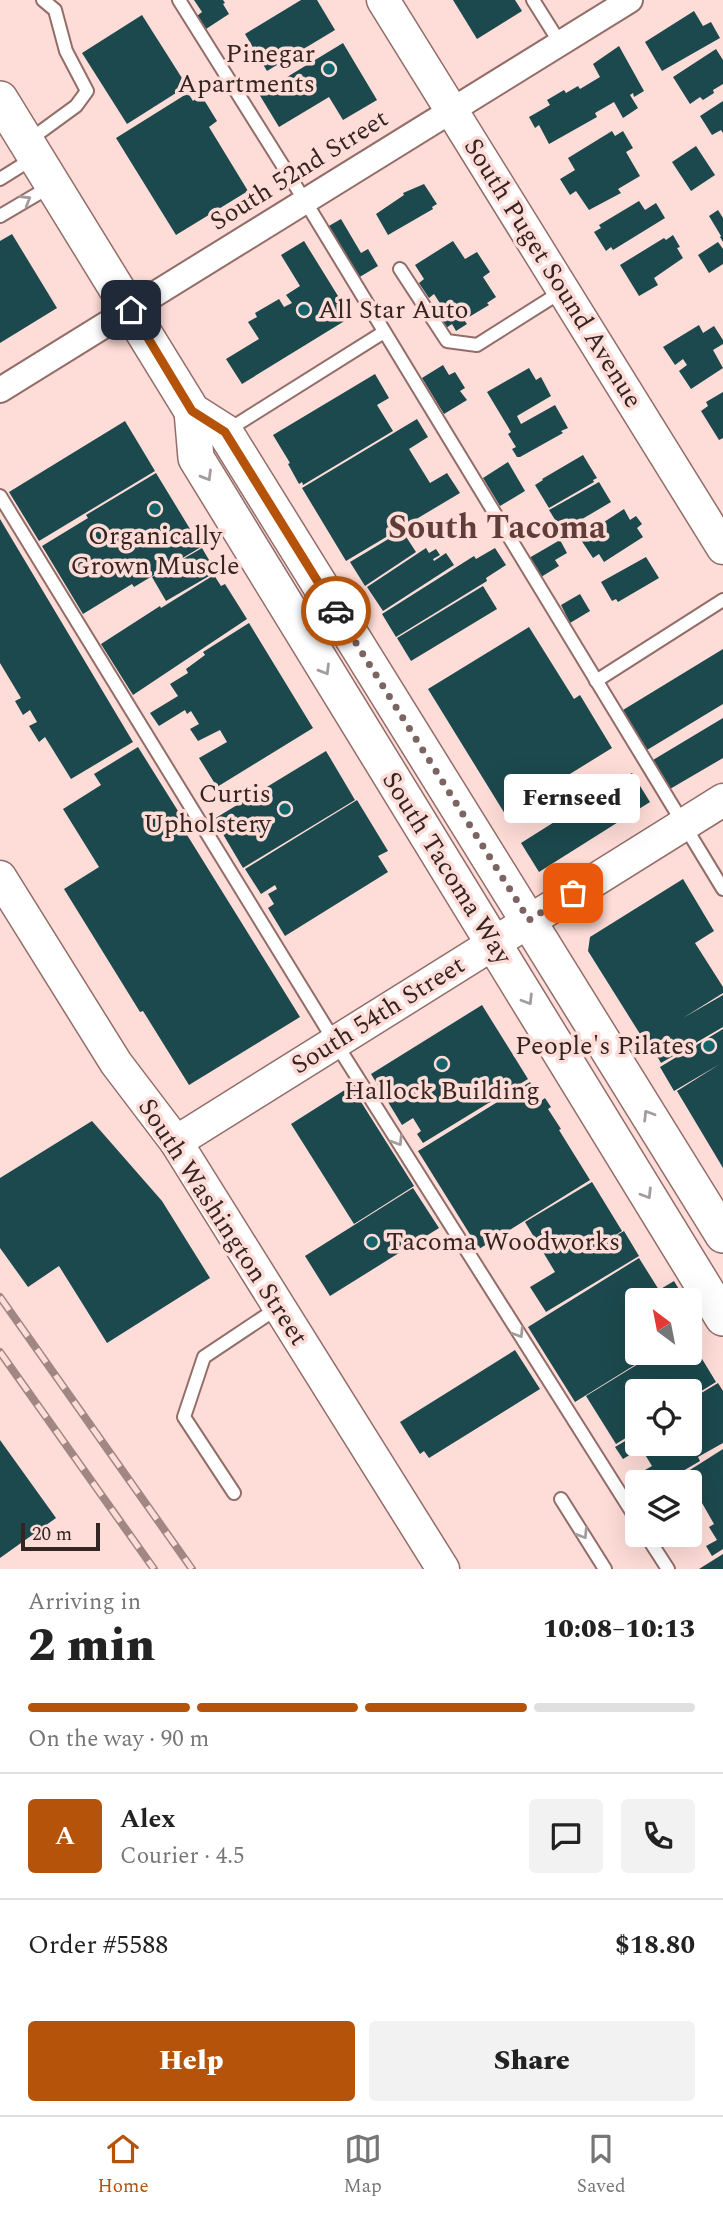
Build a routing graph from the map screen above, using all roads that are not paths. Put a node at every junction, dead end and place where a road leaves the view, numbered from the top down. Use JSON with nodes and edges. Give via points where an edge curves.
{"nodes":[{"id":1,"x":43,"y":0,"type":"edge"},
{"id":2,"x":179,"y":0,"type":"edge"},
{"id":3,"x":383,"y":0,"type":"edge"},
{"id":4,"x":533,"y":0,"type":"edge"},
{"id":5,"x":630,"y":0,"type":"edge"},
{"id":6,"x":559,"y":43,"type":"junction"},
{"id":7,"x":0,"y":99,"type":"edge"},
{"id":8,"x":451,"y":109,"type":"junction"},
{"id":9,"x":38,"y":161,"type":"junction"},
{"id":10,"x":0,"y":179,"type":"edge"},
{"id":11,"x":305,"y":201,"type":"junction"},
{"id":12,"x":0,"y":216,"type":"edge"},
{"id":13,"x":400,"y":269,"type":"dead end"},
{"id":14,"x":564,"y":290,"type":"junction"},
{"id":15,"x":131,"y":310,"type":"junction"},
{"id":16,"x":384,"y":332,"type":"junction"},
{"id":17,"x":0,"y":390,"type":"edge"},
{"id":18,"x":192,"y":411,"type":"junction"},
{"id":19,"x":225,"y":432,"type":"junction"},
{"id":20,"x":0,"y":496,"type":"edge"},
{"id":21,"x":723,"y":548,"type":"edge"},
{"id":22,"x":723,"y":600,"type":"edge"},
{"id":23,"x":596,"y":681,"type":"junction"},
{"id":24,"x":723,"y":800,"type":"edge"},
{"id":25,"x":683,"y":825,"type":"junction"},
{"id":26,"x":3,"y":889,"type":"edge"},
{"id":27,"x":723,"y":889,"type":"edge"},
{"id":28,"x":529,"y":920,"type":"junction"},
{"id":29,"x":493,"y":942,"type":"junction"},
{"id":30,"x":335,"y":1042,"type":"junction"},
{"id":31,"x":176,"y":1142,"type":"junction"},
{"id":32,"x":723,"y":1235,"type":"edge"},
{"id":33,"x":279,"y":1307,"type":"junction"},
{"id":34,"x":723,"y":1318,"type":"edge"},
{"id":35,"x":234,"y":1493,"type":"dead end"},
{"id":36,"x":561,"y":1499,"type":"dead end"},
{"id":37,"x":625,"y":1501,"type":"edge"},
{"id":38,"x":654,"y":1547,"type":"edge"},
{"id":39,"x":443,"y":1569,"type":"edge"},
{"id":40,"x":606,"y":1569,"type":"edge"},
{"id":41,"x":668,"y":1569,"type":"edge"}],
"edges":[{"from":1,"to":9,"type":"lane","via":[[55,10],[66,51],[87,91]]},
{"from":2,"to":11,"type":"lane"},
{"from":3,"to":8,"type":"street","name":"South Puget Sound Avenue"},
{"from":4,"to":6,"type":"lane"},
{"from":5,"to":6,"type":"street","name":"South 52nd Street"},
{"from":6,"to":8,"type":"street","name":"South 52nd Street"},
{"from":7,"to":9,"type":"main road","name":"South Tacoma Way"},
{"from":8,"to":11,"type":"street","name":"South 52nd Street"},
{"from":8,"to":14,"type":"street","name":"South Puget Sound Avenue"},
{"from":9,"to":10,"type":"lane"},
{"from":12,"to":9,"type":"lane","one_way":true},
{"from":9,"to":15,"type":"main road","name":"South Tacoma Way"},
{"from":11,"to":15,"type":"street","name":"South 52nd Street"},
{"from":11,"to":16,"type":"lane"},
{"from":13,"to":14,"type":"lane","via":[[447,341],[477,345]]},
{"from":14,"to":21,"type":"street","name":"South Puget Sound Avenue"},
{"from":15,"to":17,"type":"street","name":"South 52nd Street"},
{"from":15,"to":18,"type":"main road","name":"South Tacoma Way"},
{"from":16,"to":19,"type":"lane"},
{"from":16,"to":23,"type":"lane"},
{"from":18,"to":19,"type":"main road","name":"South Tacoma Way"},
{"from":18,"to":29,"type":"main road","name":"South Tacoma Way","one_way":true,"via":[[196,458]]},
{"from":19,"to":28,"type":"main road","name":"South Tacoma Way"},
{"from":20,"to":30,"type":"lane"},
{"from":22,"to":23,"type":"lane"},
{"from":23,"to":25,"type":"lane"},
{"from":24,"to":25,"type":"street","name":"South 54th Street"},
{"from":25,"to":27,"type":"lane"},
{"from":25,"to":28,"type":"street","name":"South 54th Street"},
{"from":26,"to":31,"type":"street","name":"South Washington Street","via":[[116,1063]]},
{"from":28,"to":29,"type":"street","name":"South 54th Street"},
{"from":32,"to":28,"type":"main road","name":"South Tacoma Way","one_way":true},
{"from":29,"to":30,"type":"street","name":"South 54th Street"},
{"from":29,"to":34,"type":"main road","name":"South Tacoma Way","one_way":true},
{"from":30,"to":31,"type":"street","name":"South 54th Street"},
{"from":30,"to":37,"type":"lane","one_way":true},
{"from":31,"to":33,"type":"street","name":"South Washington Street"},
{"from":33,"to":35,"type":"lane","via":[[204,1357],[184,1417]]},
{"from":33,"to":39,"type":"street","name":"South Washington Street"},
{"from":36,"to":40,"type":"lane","one_way":true},
{"from":38,"to":41,"type":"lane"}]}
